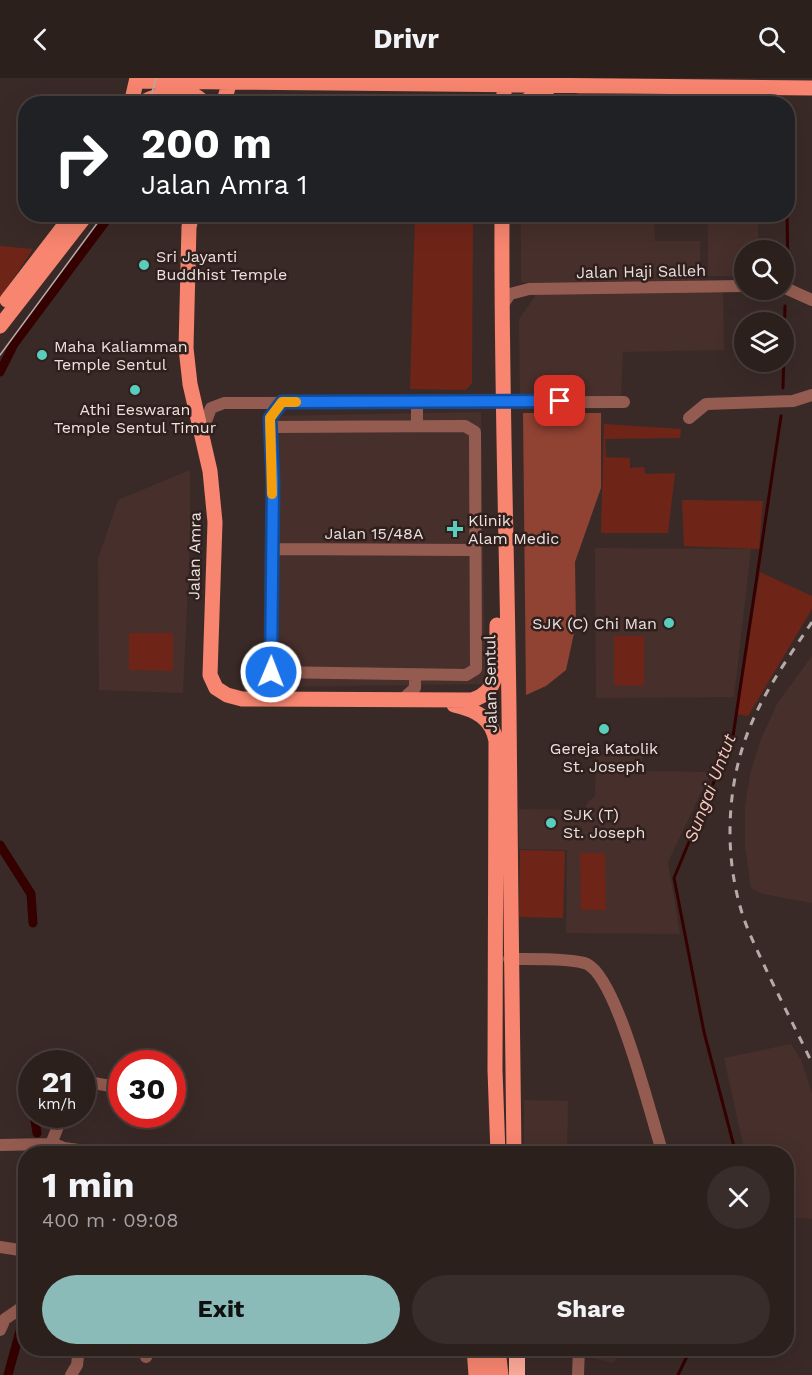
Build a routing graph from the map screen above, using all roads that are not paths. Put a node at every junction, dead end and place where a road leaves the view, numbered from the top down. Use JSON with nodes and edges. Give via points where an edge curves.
{"nodes":[{"id":1,"x":143,"y":79,"type":"edge"},
{"id":2,"x":230,"y":81,"type":"edge"},
{"id":3,"x":504,"y":81,"type":"edge"},
{"id":4,"x":789,"y":83,"type":"edge"},
{"id":5,"x":552,"y":85,"type":"junction"},
{"id":6,"x":812,"y":88,"type":"edge"},
{"id":7,"x":140,"y":96,"type":"edge"},
{"id":8,"x":158,"y":96,"type":"edge"},
{"id":9,"x":196,"y":96,"type":"edge"},
{"id":10,"x":226,"y":96,"type":"edge"},
{"id":11,"x":533,"y":96,"type":"edge"},
{"id":12,"x":68,"y":222,"type":"edge"},
{"id":13,"x":81,"y":222,"type":"edge"},
{"id":14,"x":190,"y":222,"type":"edge"},
{"id":15,"x":502,"y":222,"type":"edge"},
{"id":16,"x":502,"y":274,"type":"junction"},
{"id":17,"x":734,"y":286,"type":"edge"},
{"id":18,"x":539,"y":289,"type":"junction"},
{"id":19,"x":794,"y":292,"type":"edge"},
{"id":20,"x":812,"y":300,"type":"edge"},
{"id":21,"x":502,"y":306,"type":"junction"},
{"id":22,"x":0,"y":310,"type":"edge"},
{"id":23,"x":0,"y":326,"type":"edge"},
{"id":24,"x":812,"y":395,"type":"edge"},
{"id":25,"x":282,"y":402,"type":"junction"},
{"id":26,"x":417,"y":402,"type":"junction"},
{"id":27,"x":505,"y":402,"type":"junction"},
{"id":28,"x":624,"y":402,"type":"dead end"},
{"id":29,"x":689,"y":418,"type":"dead end"},
{"id":30,"x":417,"y":426,"type":"junction"},
{"id":31,"x":270,"y":427,"type":"junction"},
{"id":32,"x":200,"y":435,"type":"junction"},
{"id":33,"x":272,"y":549,"type":"junction"},
{"id":34,"x":475,"y":550,"type":"junction"},
{"id":35,"x":506,"y":600,"type":"junction"},
{"id":36,"x":271,"y":672,"type":"junction"},
{"id":37,"x":415,"y":674,"type":"junction"},
{"id":38,"x":279,"y":700,"type":"junction"},
{"id":39,"x":401,"y":701,"type":"junction"},
{"id":40,"x":424,"y":701,"type":"junction"},
{"id":41,"x":509,"y":959,"type":"junction"},
{"id":42,"x":56,"y":1128,"type":"edge"},
{"id":43,"x":0,"y":1145,"type":"edge"},
{"id":44,"x":24,"y":1146,"type":"edge"},
{"id":45,"x":47,"y":1146,"type":"edge"},
{"id":46,"x":498,"y":1146,"type":"edge"},
{"id":47,"x":514,"y":1146,"type":"edge"},
{"id":48,"x":661,"y":1146,"type":"edge"},
{"id":49,"x":0,"y":1247,"type":"edge"},
{"id":50,"x":18,"y":1250,"type":"edge"},
{"id":51,"x":18,"y":1309,"type":"edge"},
{"id":52,"x":0,"y":1330,"type":"edge"},
{"id":53,"x":78,"y":1356,"type":"edge"},
{"id":54,"x":475,"y":1356,"type":"edge"},
{"id":55,"x":490,"y":1356,"type":"edge"},
{"id":56,"x":494,"y":1356,"type":"edge"},
{"id":57,"x":509,"y":1356,"type":"edge"},
{"id":58,"x":517,"y":1356,"type":"edge"},
{"id":59,"x":577,"y":1356,"type":"edge"},
{"id":60,"x":71,"y":1375,"type":"edge"},
{"id":61,"x":476,"y":1375,"type":"edge"},
{"id":62,"x":487,"y":1375,"type":"edge"},
{"id":63,"x":501,"y":1375,"type":"edge"},
{"id":64,"x":508,"y":1375,"type":"edge"},
{"id":65,"x":518,"y":1375,"type":"edge"},
{"id":66,"x":578,"y":1375,"type":"edge"}],
"edges":[{"from":1,"to":2,"type":"main road"},
{"from":1,"to":7,"type":"main road"},
{"from":2,"to":3,"type":"main road"},
{"from":2,"to":10,"type":"main road"},
{"from":3,"to":5,"type":"main road"},
{"from":4,"to":5,"type":"main road"},
{"from":4,"to":6,"type":"main road"},
{"from":5,"to":11,"type":"main road"},
{"from":8,"to":9,"type":"main road"},
{"from":12,"to":22,"type":"main road"},
{"from":13,"to":23,"type":"main road"},
{"from":14,"to":32,"type":"main road","name":"Jalan Amra","via":[[186,348]]},
{"from":15,"to":16,"type":"main road","name":"Jalan Sentul"},
{"from":16,"to":18,"type":"street","name":"Jalan Haji Salleh","via":[[510,282]]},
{"from":16,"to":21,"type":"main road","name":"Jalan Sentul"},
{"from":17,"to":18,"type":"street","name":"Jalan Haji Salleh"},
{"from":18,"to":21,"type":"street","name":"Jalan Haji Salleh","via":[[510,294]]},
{"from":19,"to":20,"type":"street"},
{"from":21,"to":27,"type":"main road","name":"Jalan Sentul"},
{"from":24,"to":29,"type":"street","via":[[793,401],[706,404]]},
{"from":25,"to":26,"type":"street"},
{"from":25,"to":31,"type":"street","via":[[272,411]]},
{"from":25,"to":32,"type":"street","via":[[224,403],[211,408]]},
{"from":26,"to":27,"type":"street"},
{"from":26,"to":30,"type":"street"},
{"from":27,"to":28,"type":"street"},
{"from":27,"to":35,"type":"main road","name":"Jalan Sentul"},
{"from":30,"to":31,"type":"street"},
{"from":30,"to":34,"type":"street","via":[[465,426],[475,432]]},
{"from":31,"to":33,"type":"street"},
{"from":32,"to":38,"type":"main road","name":"Jalan Amra","via":[[210,471],[214,522],[210,675],[216,688],[227,695]]},
{"from":33,"to":34,"type":"street","name":"Jalan 15/48A"},
{"from":33,"to":36,"type":"street"},
{"from":34,"to":37,"type":"street","via":[[476,669],[466,675]]},
{"from":35,"to":40,"type":"main road","via":[[497,615],[496,677],[492,689],[472,700]]},
{"from":35,"to":41,"type":"main road","name":"Jalan Sentul"},
{"from":36,"to":37,"type":"street"},
{"from":36,"to":38,"type":"street"},
{"from":37,"to":39,"type":"street","via":[[414,688]]},
{"from":38,"to":39,"type":"main road","name":"Jalan Amra"},
{"from":39,"to":40,"type":"main road","name":"Jalan Amra"},
{"from":40,"to":46,"type":"main road","name":"Jalan Sentul","via":[[477,712],[491,725],[496,741]]},
{"from":41,"to":47,"type":"main road","name":"Jalan Sentul"},
{"from":41,"to":48,"type":"street","via":[[586,963],[598,971],[629,1043]]},
{"from":42,"to":45,"type":"street"},
{"from":43,"to":44,"type":"street"},
{"from":49,"to":50,"type":"street"},
{"from":51,"to":52,"type":"street","via":[[5,1319]]},
{"from":53,"to":60,"type":"street"},
{"from":54,"to":61,"type":"main road"},
{"from":55,"to":62,"type":"main road","via":[[485,1361]]},
{"from":56,"to":63,"type":"main road","via":[[499,1358]]},
{"from":57,"to":64,"type":"main road"},
{"from":58,"to":65,"type":"highway"},
{"from":59,"to":66,"type":"street"}]}
